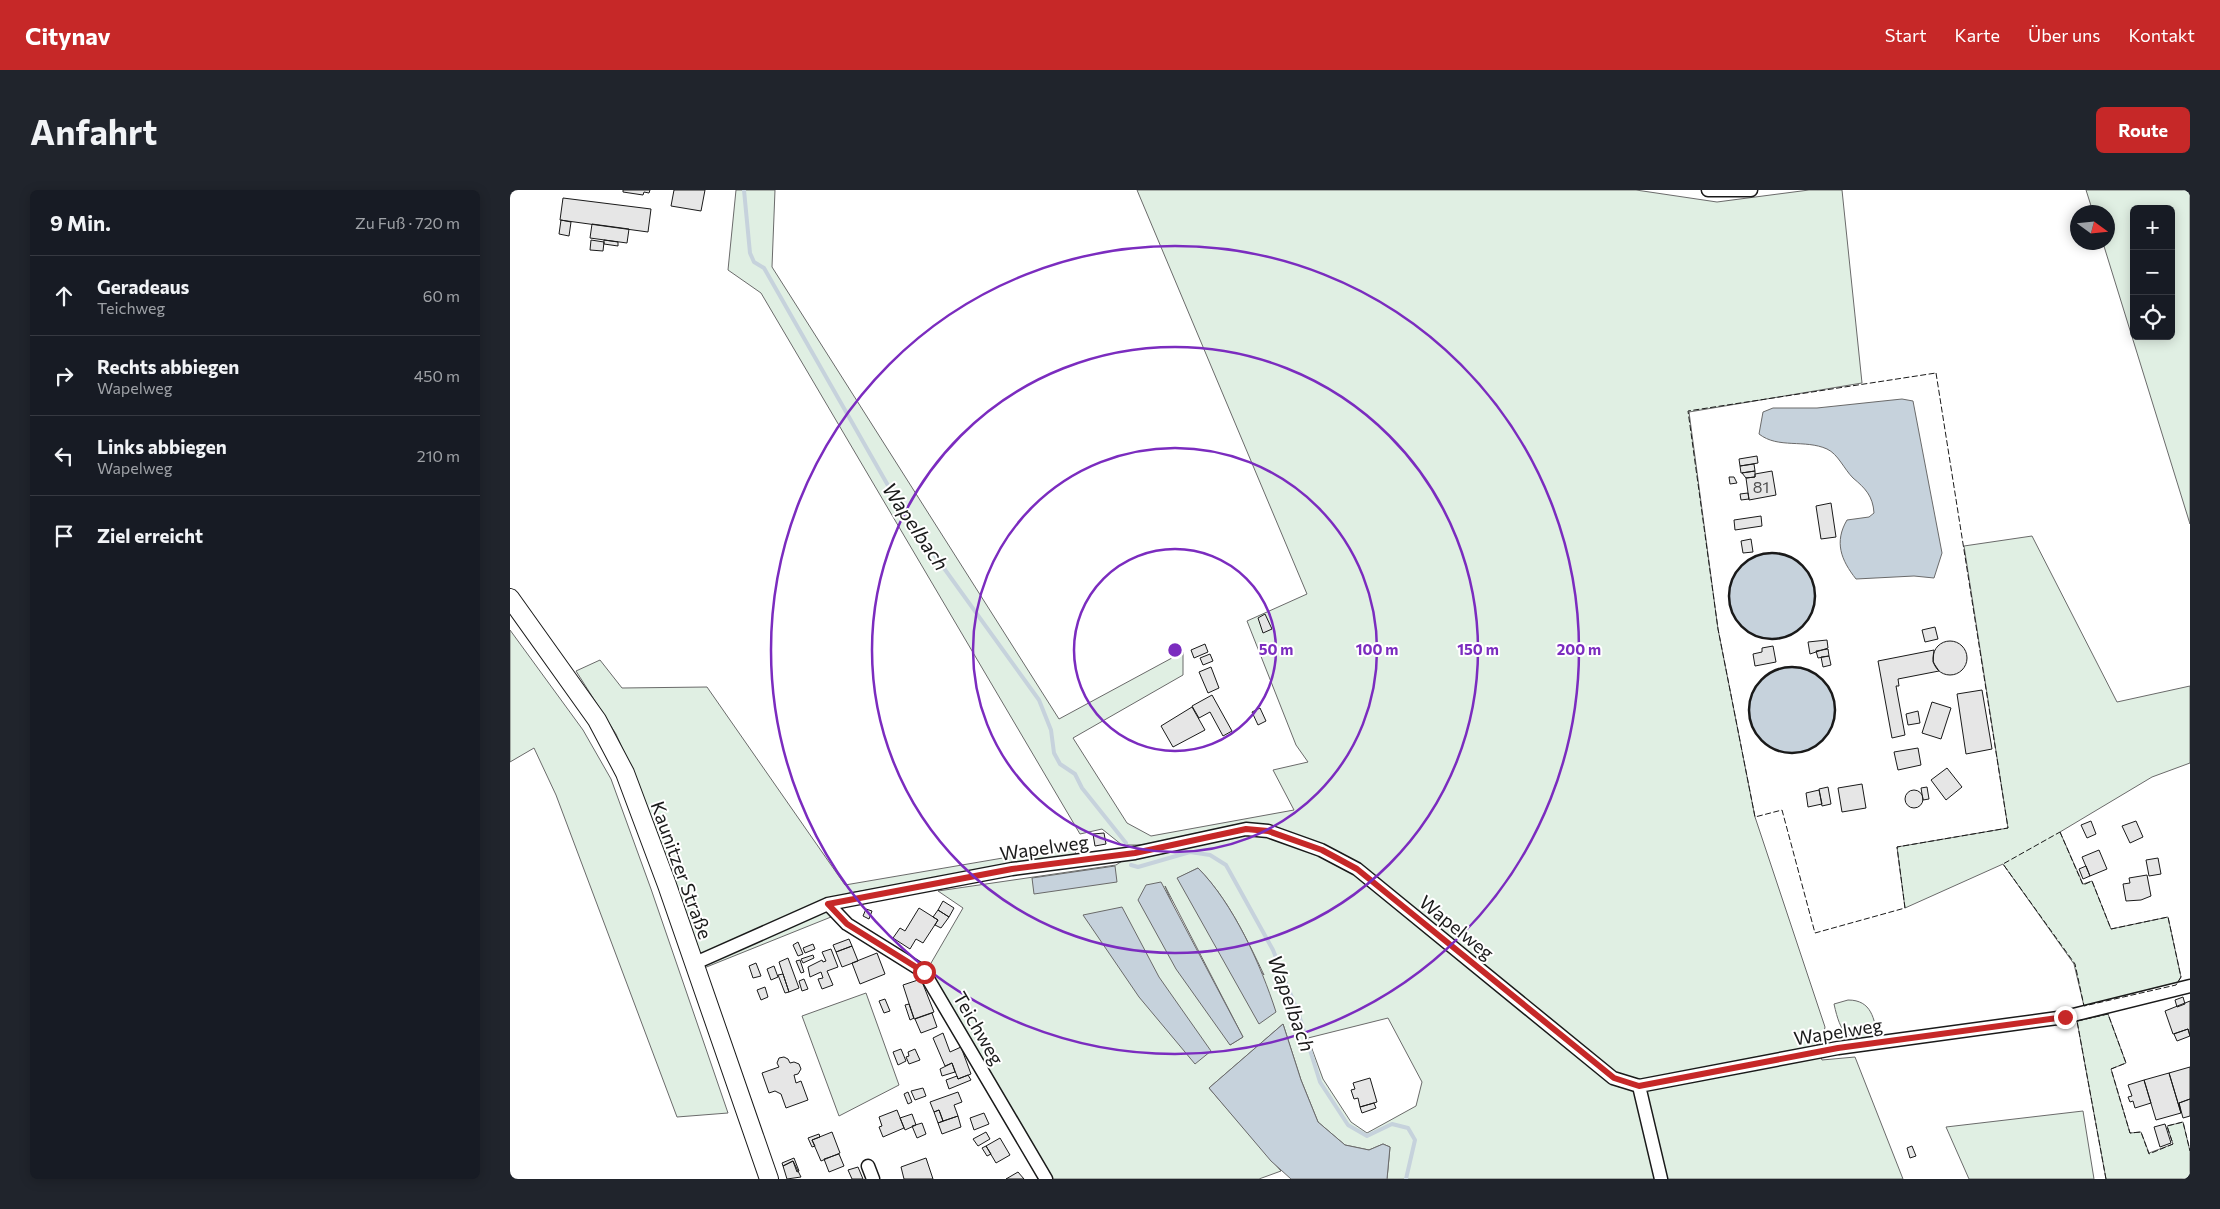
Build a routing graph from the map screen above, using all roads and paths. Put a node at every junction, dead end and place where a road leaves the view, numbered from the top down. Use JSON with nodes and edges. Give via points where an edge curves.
{"nodes":[{"id":1,"x":1708,"y":190,"type":"edge"},
{"id":2,"x":1751,"y":190,"type":"edge"},
{"id":3,"x":510,"y":598,"type":"edge"},
{"id":4,"x":828,"y":904,"type":"junction"},
{"id":5,"x":693,"y":964,"type":"junction"},
{"id":6,"x":2190,"y":986,"type":"edge"},
{"id":7,"x":1639,"y":1086,"type":"junction"},
{"id":8,"x":868,"y":1166,"type":"dead end"},
{"id":9,"x":769,"y":1179,"type":"edge"},
{"id":10,"x":873,"y":1179,"type":"edge"},
{"id":11,"x":1046,"y":1179,"type":"edge"},
{"id":12,"x":1661,"y":1179,"type":"edge"}],
"edges":[{"from":1,"to":2,"type":"street"},
{"from":3,"to":5,"type":"street","name":"Kaunitzer Straße","via":[[596,720],[625,773]]},
{"from":4,"to":5,"type":"street","name":"Wapelweg"},
{"from":4,"to":7,"type":"street","name":"Wapelweg","via":[[1012,869],[1135,853],[1246,829],[1268,831],[1322,850],[1357,869],[1614,1078]]},
{"from":4,"to":11,"type":"street","name":"Teichweg","via":[[847,924],[924,972]]},
{"from":5,"to":9,"type":"street","name":"Kaunitzer Straße"},
{"from":6,"to":7,"type":"street","name":"Wapelweg","via":[[2065,1017],[1838,1048]]},
{"from":7,"to":12,"type":"street"},
{"from":8,"to":10,"type":"street"}]}
